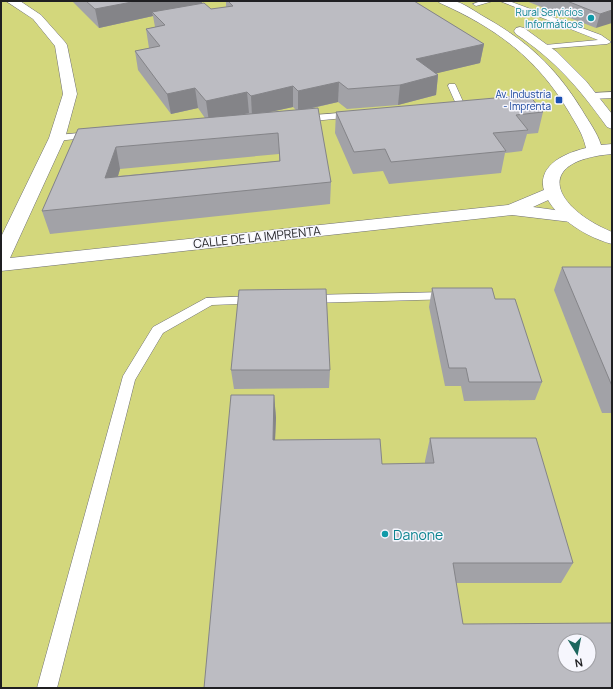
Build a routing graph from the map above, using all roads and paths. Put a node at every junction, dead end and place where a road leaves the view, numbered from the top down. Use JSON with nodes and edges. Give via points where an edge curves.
{"nodes":[{"id":1,"x":12,"y":1,"type":"edge"},
{"id":2,"x":444,"y":1,"type":"edge"},
{"id":3,"x":490,"y":1,"type":"edge"},
{"id":4,"x":503,"y":1,"type":"edge"},
{"id":5,"x":472,"y":3,"type":"edge"},
{"id":6,"x":609,"y":42,"type":"edge"},
{"id":7,"x":545,"y":48,"type":"junction"},
{"id":8,"x":452,"y":86,"type":"dead end"},
{"id":9,"x":612,"y":95,"type":"edge"},
{"id":10,"x":592,"y":96,"type":"junction"},
{"id":11,"x":438,"y":108,"type":"edge"},
{"id":12,"x":358,"y":114,"type":"edge"},
{"id":13,"x":295,"y":120,"type":"edge"},
{"id":14,"x":612,"y":124,"type":"edge"},
{"id":15,"x":97,"y":135,"type":"edge"},
{"id":16,"x":57,"y":138,"type":"junction"},
{"id":17,"x":612,"y":149,"type":"edge"},
{"id":18,"x":594,"y":151,"type":"junction"},
{"id":19,"x":552,"y":192,"type":"junction"},
{"id":20,"x":512,"y":210,"type":"junction"},
{"id":21,"x":571,"y":217,"type":"junction"},
{"id":22,"x":612,"y":238,"type":"edge"},
{"id":23,"x":1,"y":257,"type":"edge"},
{"id":24,"x":1,"y":265,"type":"edge"},
{"id":25,"x":464,"y":295,"type":"edge"},
{"id":26,"x":297,"y":299,"type":"edge"},
{"id":27,"x":265,"y":300,"type":"edge"},
{"id":28,"x":47,"y":688,"type":"edge"}],
"edges":[{"from":1,"to":16,"type":"street","via":[[37,17],[61,45],[70,94]]},
{"from":2,"to":18,"type":"street","via":[[485,21],[523,48],[547,71],[593,139]]},
{"from":3,"to":5,"type":"lane"},
{"from":4,"to":6,"type":"lane"},
{"from":5,"to":7,"type":"street","via":[[502,19]]},
{"from":6,"to":7,"type":"lane"},
{"from":7,"to":10,"type":"street","via":[[570,70]]},
{"from":8,"to":11,"type":"lane","via":[[462,106]]},
{"from":9,"to":10,"type":"lane"},
{"from":10,"to":14,"type":"street"},
{"from":12,"to":13,"type":"lane"},
{"from":15,"to":16,"type":"lane"},
{"from":16,"to":23,"type":"street"},
{"from":17,"to":18,"type":"street"},
{"from":18,"to":19,"type":"street","via":[[573,156],[559,165],[551,177]]},
{"from":19,"to":20,"type":"street","name":"CALLE DE LA IMPRENTA"},
{"from":19,"to":21,"type":"street","via":[[558,204]]},
{"from":20,"to":21,"type":"street","name":"CALLE DE LA IMPRENTA"},
{"from":20,"to":24,"type":"street","name":"CALLE DE LA IMPRENTA"},
{"from":21,"to":22,"type":"street"},
{"from":25,"to":26,"type":"lane"},
{"from":27,"to":28,"type":"lane","via":[[210,301],[158,330],[128,380]]}]}
